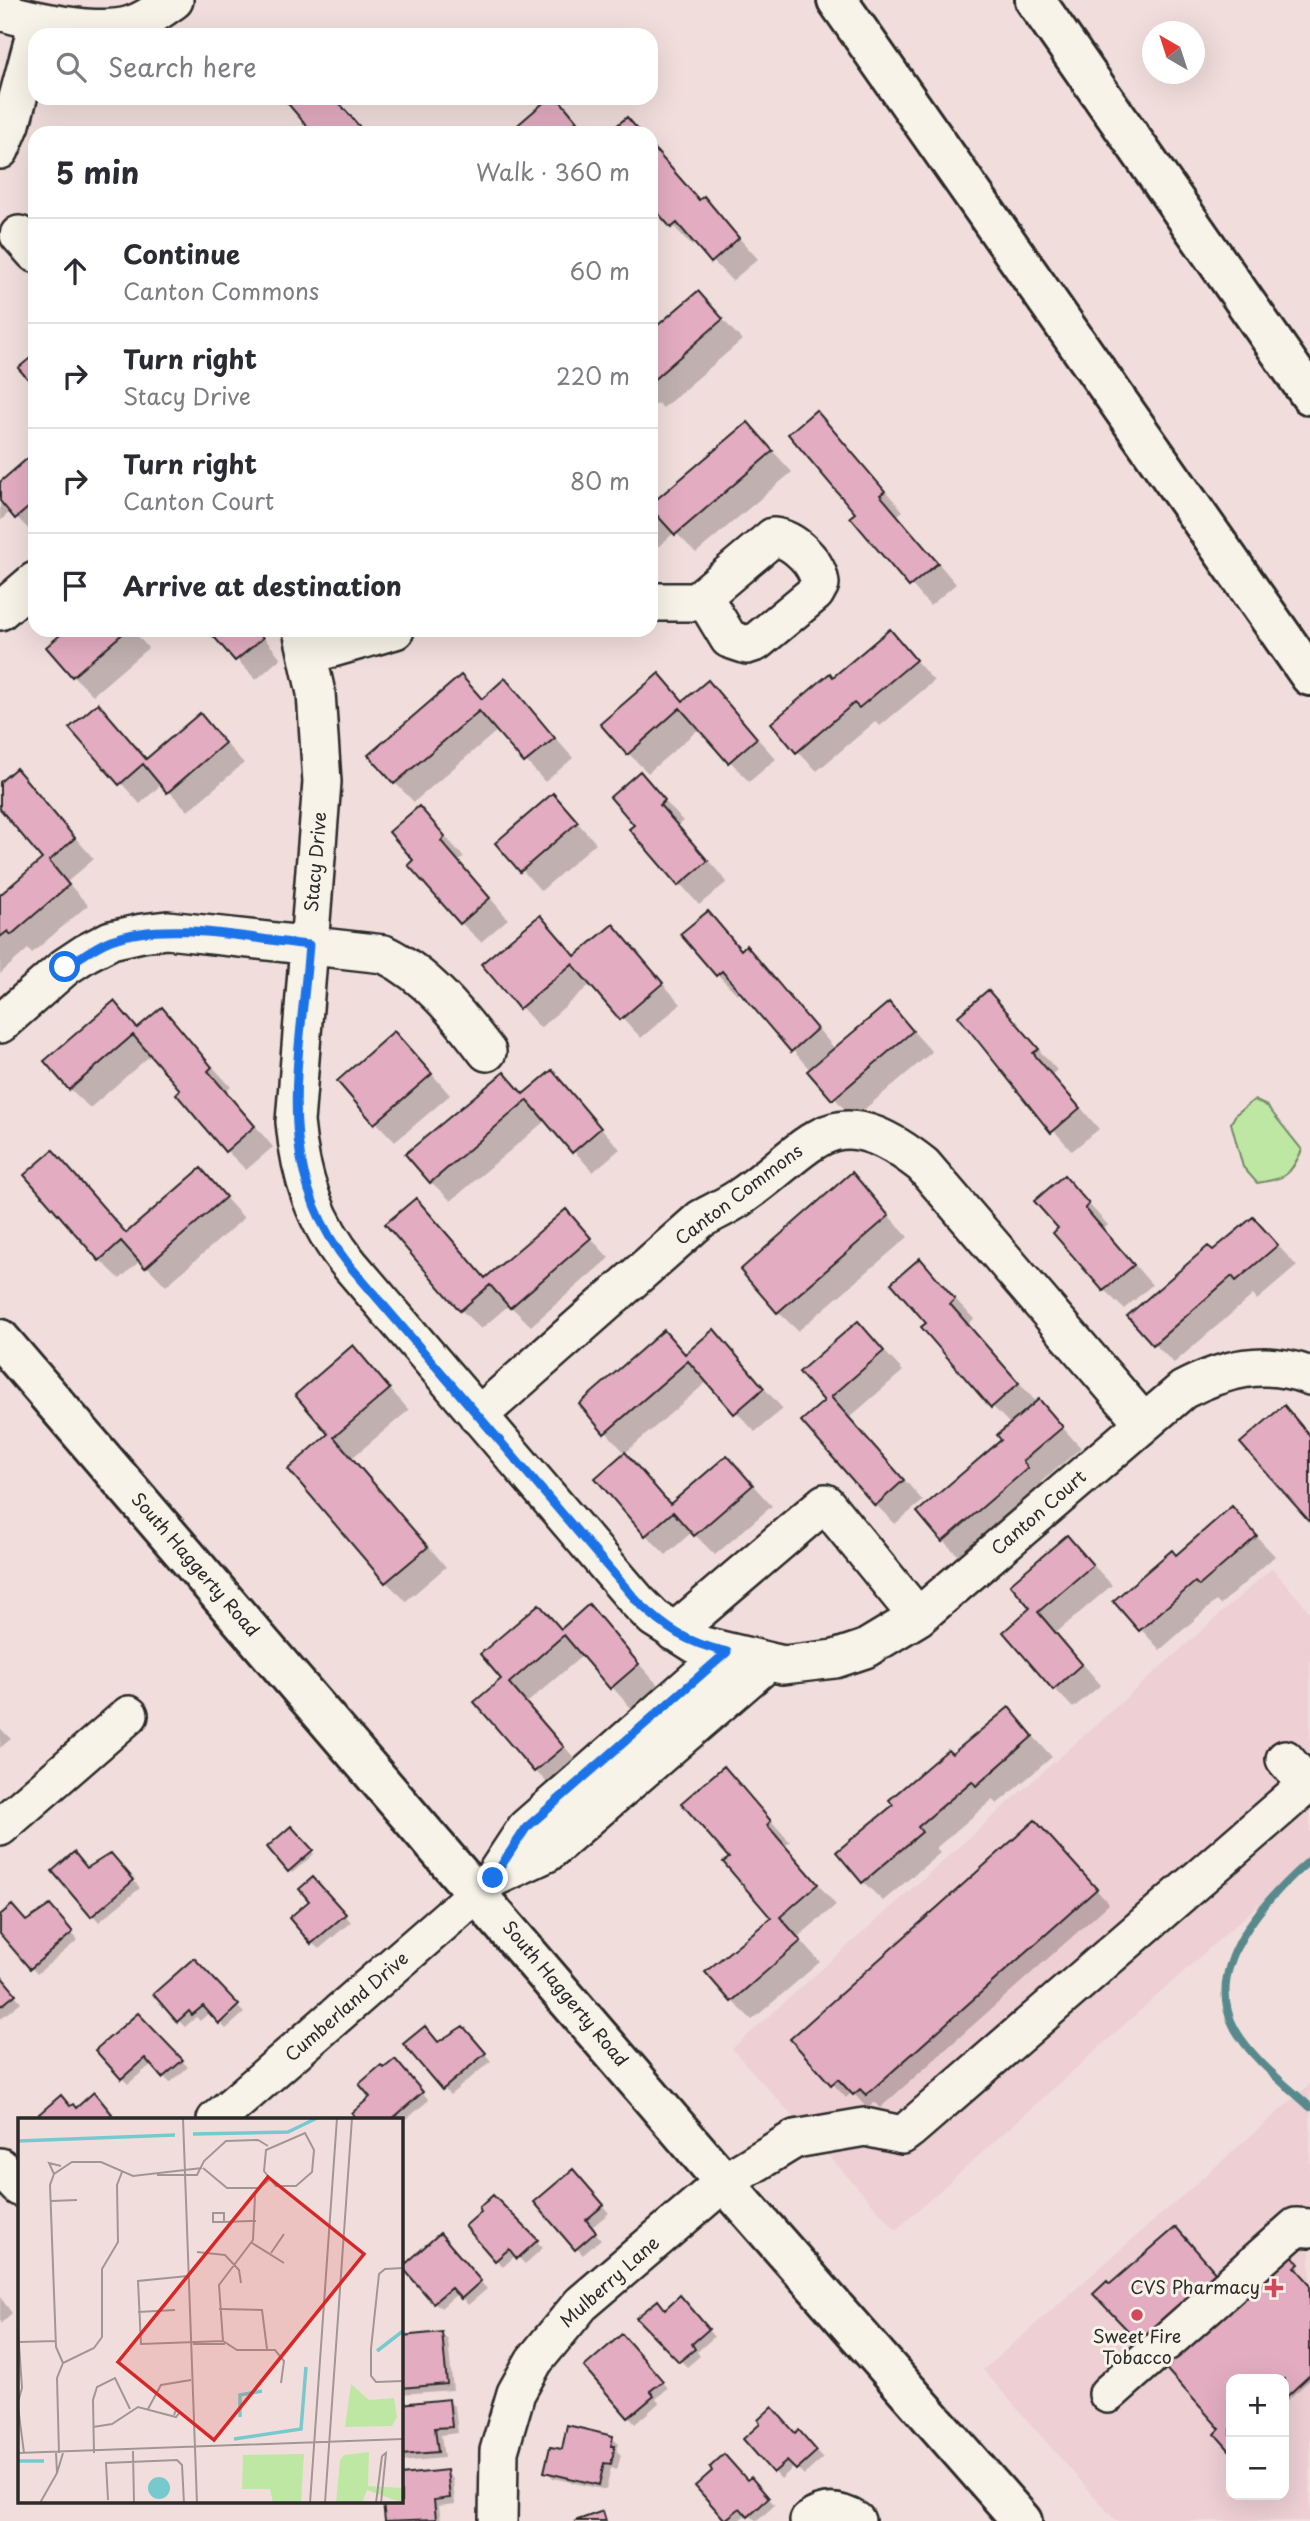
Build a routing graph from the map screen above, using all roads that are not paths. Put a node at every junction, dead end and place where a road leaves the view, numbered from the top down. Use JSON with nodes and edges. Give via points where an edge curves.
{"nodes":[{"id":1,"x":174,"y":0,"type":"edge"},
{"id":2,"x":836,"y":0,"type":"edge"},
{"id":3,"x":1035,"y":0,"type":"edge"},
{"id":4,"x":0,"y":10,"type":"edge"},
{"id":5,"x":38,"y":23,"type":"junction"},
{"id":6,"x":37,"y":28,"type":"edge"},
{"id":7,"x":28,"y":60,"type":"edge"},
{"id":8,"x":0,"y":150,"type":"edge"},
{"id":9,"x":1310,"y":395,"type":"edge"},
{"id":10,"x":28,"y":587,"type":"edge"},
{"id":11,"x":658,"y":602,"type":"edge"},
{"id":12,"x":704,"y":602,"type":"dead end"},
{"id":13,"x":0,"y":611,"type":"edge"},
{"id":14,"x":342,"y":637,"type":"edge"},
{"id":15,"x":305,"y":642,"type":"edge"},
{"id":16,"x":1310,"y":676,"type":"edge"},
{"id":17,"x":309,"y":945,"type":"junction"},
{"id":18,"x":0,"y":1024,"type":"edge"},
{"id":19,"x":487,"y":1052,"type":"dead end"},
{"id":20,"x":2,"y":1346,"type":"edge"},
{"id":21,"x":1310,"y":1376,"type":"edge"},
{"id":22,"x":478,"y":1416,"type":"junction"},
{"id":23,"x":1144,"y":1423,"type":"junction"},
{"id":24,"x":918,"y":1617,"type":"junction"},
{"id":25,"x":674,"y":1632,"type":"junction"},
{"id":26,"x":727,"y":1652,"type":"junction"},
{"id":27,"x":768,"y":1662,"type":"junction"},
{"id":28,"x":129,"y":1715,"type":"dead end"},
{"id":29,"x":1300,"y":1776,"type":"edge"},
{"id":30,"x":585,"y":1798,"type":"junction"},
{"id":31,"x":0,"y":1827,"type":"edge"},
{"id":32,"x":485,"y":1885,"type":"junction"},
{"id":33,"x":218,"y":2118,"type":"edge"},
{"id":34,"x":0,"y":2167,"type":"edge"},
{"id":35,"x":724,"y":2182,"type":"junction"},
{"id":36,"x":18,"y":2186,"type":"edge"},
{"id":37,"x":1303,"y":2228,"type":"edge"},
{"id":38,"x":1108,"y":2395,"type":"dead end"},
{"id":39,"x":498,"y":2521,"type":"edge"},
{"id":40,"x":809,"y":2521,"type":"edge"},
{"id":41,"x":856,"y":2521,"type":"edge"},
{"id":42,"x":1021,"y":2521,"type":"edge"}],
"edges":[{"from":1,"to":5,"type":"street","via":[[130,25]]},
{"from":2,"to":16,"type":"main road"},
{"from":3,"to":9,"type":"main road"},
{"from":4,"to":5,"type":"street"},
{"from":5,"to":6,"type":"street"},
{"from":7,"to":8,"type":"street"},
{"from":10,"to":13,"type":"street"},
{"from":11,"to":12,"type":"street"},
{"from":14,"to":15,"type":"street","name":"Stacy Drive"},
{"from":15,"to":17,"type":"street","name":"Stacy Drive","via":[[316,693],[322,782]]},
{"from":17,"to":18,"type":"street","via":[[167,930],[116,939],[65,967]]},
{"from":17,"to":19,"type":"street","via":[[384,954],[410,967]]},
{"from":17,"to":22,"type":"street","name":"Stacy Drive","via":[[295,1122],[310,1198],[346,1261]]},
{"from":20,"to":32,"type":"main road","name":"South Haggerty Road"},
{"from":21,"to":23,"type":"street","name":"Canton Court","via":[[1273,1367],[1213,1374],[1183,1390]]},
{"from":22,"to":23,"type":"street","name":"Canton Commons","via":[[701,1219],[740,1197],[809,1142],[840,1130],[885,1139],[923,1166]]},
{"from":22,"to":25,"type":"street","name":"Stacy Drive","via":[[552,1520]]},
{"from":23,"to":24,"type":"street","name":"Canton Court"},
{"from":24,"to":25,"type":"street","via":[[825,1503]]},
{"from":24,"to":27,"type":"street","name":"Canton Court","via":[[865,1649],[835,1660],[802,1665]]},
{"from":25,"to":26,"type":"street","name":"Stacy Drive","via":[[695,1644]]},
{"from":26,"to":27,"type":"street","name":"Canton Court"},
{"from":26,"to":30,"type":"street"},
{"from":27,"to":30,"type":"street"},
{"from":28,"to":31,"type":"street"},
{"from":29,"to":35,"type":"street","name":"Mulberry Lane","via":[[902,2135],[865,2127],[795,2140]]},
{"from":30,"to":32,"type":"street","via":[[547,1853]]},
{"from":32,"to":33,"type":"street","name":"Cumberland Drive"},
{"from":32,"to":35,"type":"main road","name":"South Haggerty Road"},
{"from":34,"to":36,"type":"street"},
{"from":35,"to":39,"type":"street","name":"Mulberry Lane","via":[[581,2304],[534,2361],[516,2393],[499,2451]]},
{"from":35,"to":42,"type":"main road","name":"South Haggerty Road"},
{"from":37,"to":38,"type":"street"},
{"from":40,"to":41,"type":"street","via":[[831,2512]]}]}
